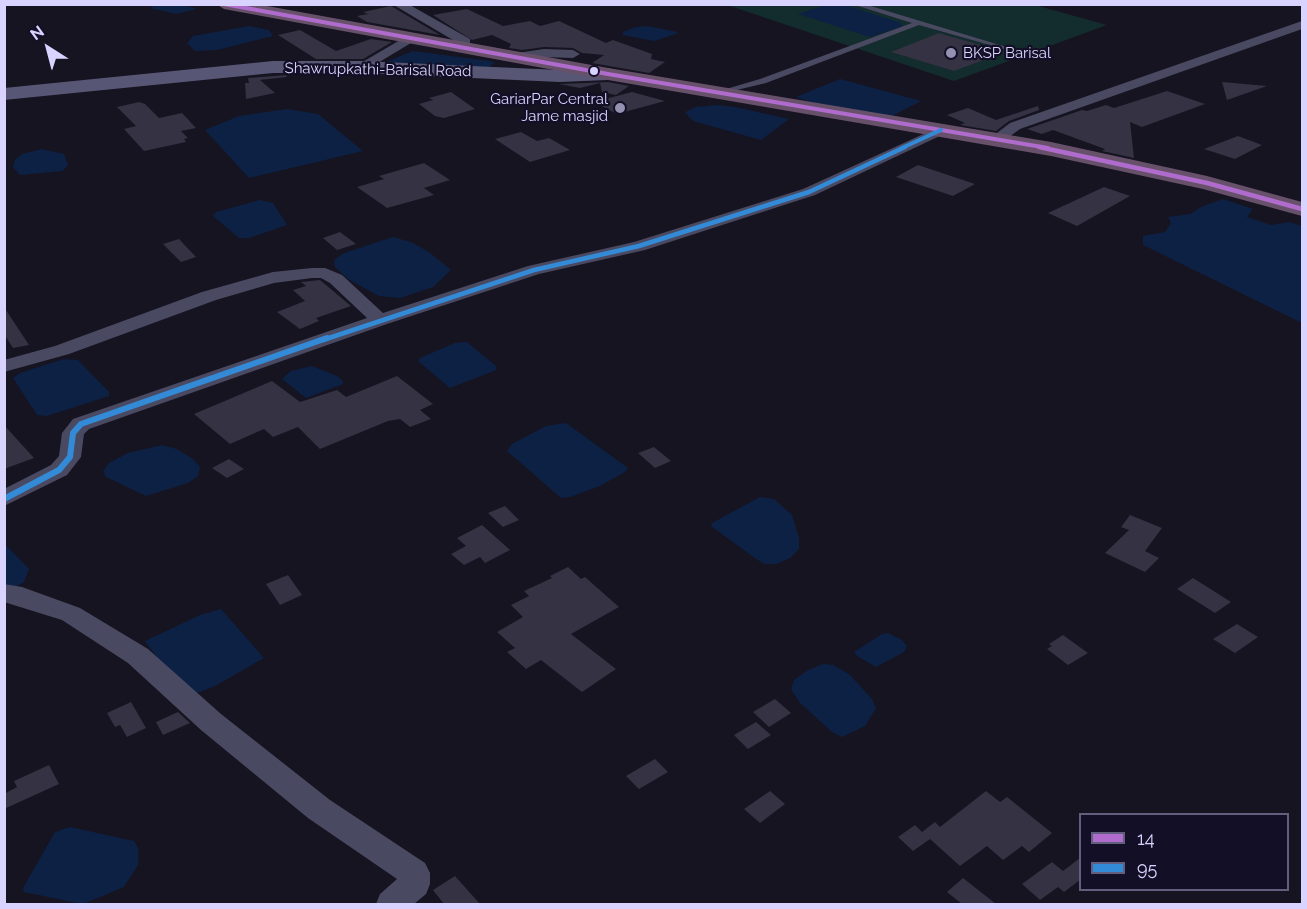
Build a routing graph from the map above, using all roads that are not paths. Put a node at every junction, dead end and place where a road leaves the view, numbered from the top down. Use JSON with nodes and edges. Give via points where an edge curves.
{"nodes":[{"id":1,"x":224,"y":4,"type":"edge"},
{"id":2,"x":398,"y":4,"type":"edge"},
{"id":3,"x":855,"y":4,"type":"edge"},
{"id":4,"x":917,"y":23,"type":"junction"},
{"id":5,"x":1302,"y":25,"type":"edge"},
{"id":6,"x":412,"y":37,"type":"junction"},
{"id":7,"x":464,"y":47,"type":"junction"},
{"id":8,"x":1020,"y":52,"type":"dead end"},
{"id":9,"x":573,"y":54,"type":"dead end"},
{"id":10,"x":517,"y":57,"type":"junction"},
{"id":11,"x":361,"y":67,"type":"junction"},
{"id":12,"x":608,"y":74,"type":"junction"},
{"id":13,"x":720,"y":92,"type":"junction"},
{"id":14,"x":4,"y":94,"type":"edge"},
{"id":15,"x":941,"y":130,"type":"junction"},
{"id":16,"x":997,"y":139,"type":"junction"},
{"id":17,"x":1302,"y":209,"type":"edge"},
{"id":18,"x":380,"y":320,"type":"junction"},
{"id":19,"x":4,"y":366,"type":"edge"},
{"id":20,"x":4,"y":499,"type":"edge"},
{"id":21,"x":4,"y":593,"type":"edge"},
{"id":22,"x":392,"y":904,"type":"edge"}],
"edges":[{"from":1,"to":6,"type":"highway"},
{"from":2,"to":7,"type":"street","via":[[465,42]]},
{"from":3,"to":4,"type":"lane"},
{"from":4,"to":8,"type":"lane"},
{"from":4,"to":13,"type":"lane","via":[[763,81]]},
{"from":5,"to":16,"type":"street","via":[[1032,119]]},
{"from":6,"to":7,"type":"highway"},
{"from":6,"to":11,"type":"street"},
{"from":7,"to":10,"type":"highway"},
{"from":9,"to":10,"type":"street"},
{"from":10,"to":12,"type":"highway"},
{"from":11,"to":12,"type":"main road","name":"Shawrupkathi-Barisal Road","via":[[560,76]]},
{"from":11,"to":14,"type":"main road","name":"Shawrupkathi-Barisal Road","via":[[262,68]]},
{"from":12,"to":13,"type":"highway"},
{"from":13,"to":15,"type":"highway"},
{"from":15,"to":16,"type":"highway"},
{"from":15,"to":18,"type":"street","via":[[799,195],[639,246],[534,270]]},
{"from":16,"to":17,"type":"highway","via":[[1207,183]]},
{"from":18,"to":19,"type":"street","via":[[336,279],[325,273],[312,273],[273,278],[208,296],[62,350]]},
{"from":18,"to":20,"type":"street","via":[[81,424],[73,433],[70,457],[59,470]]},
{"from":21,"to":22,"type":"street","via":[[71,614],[138,656],[320,809],[414,873],[414,884]]}]}
